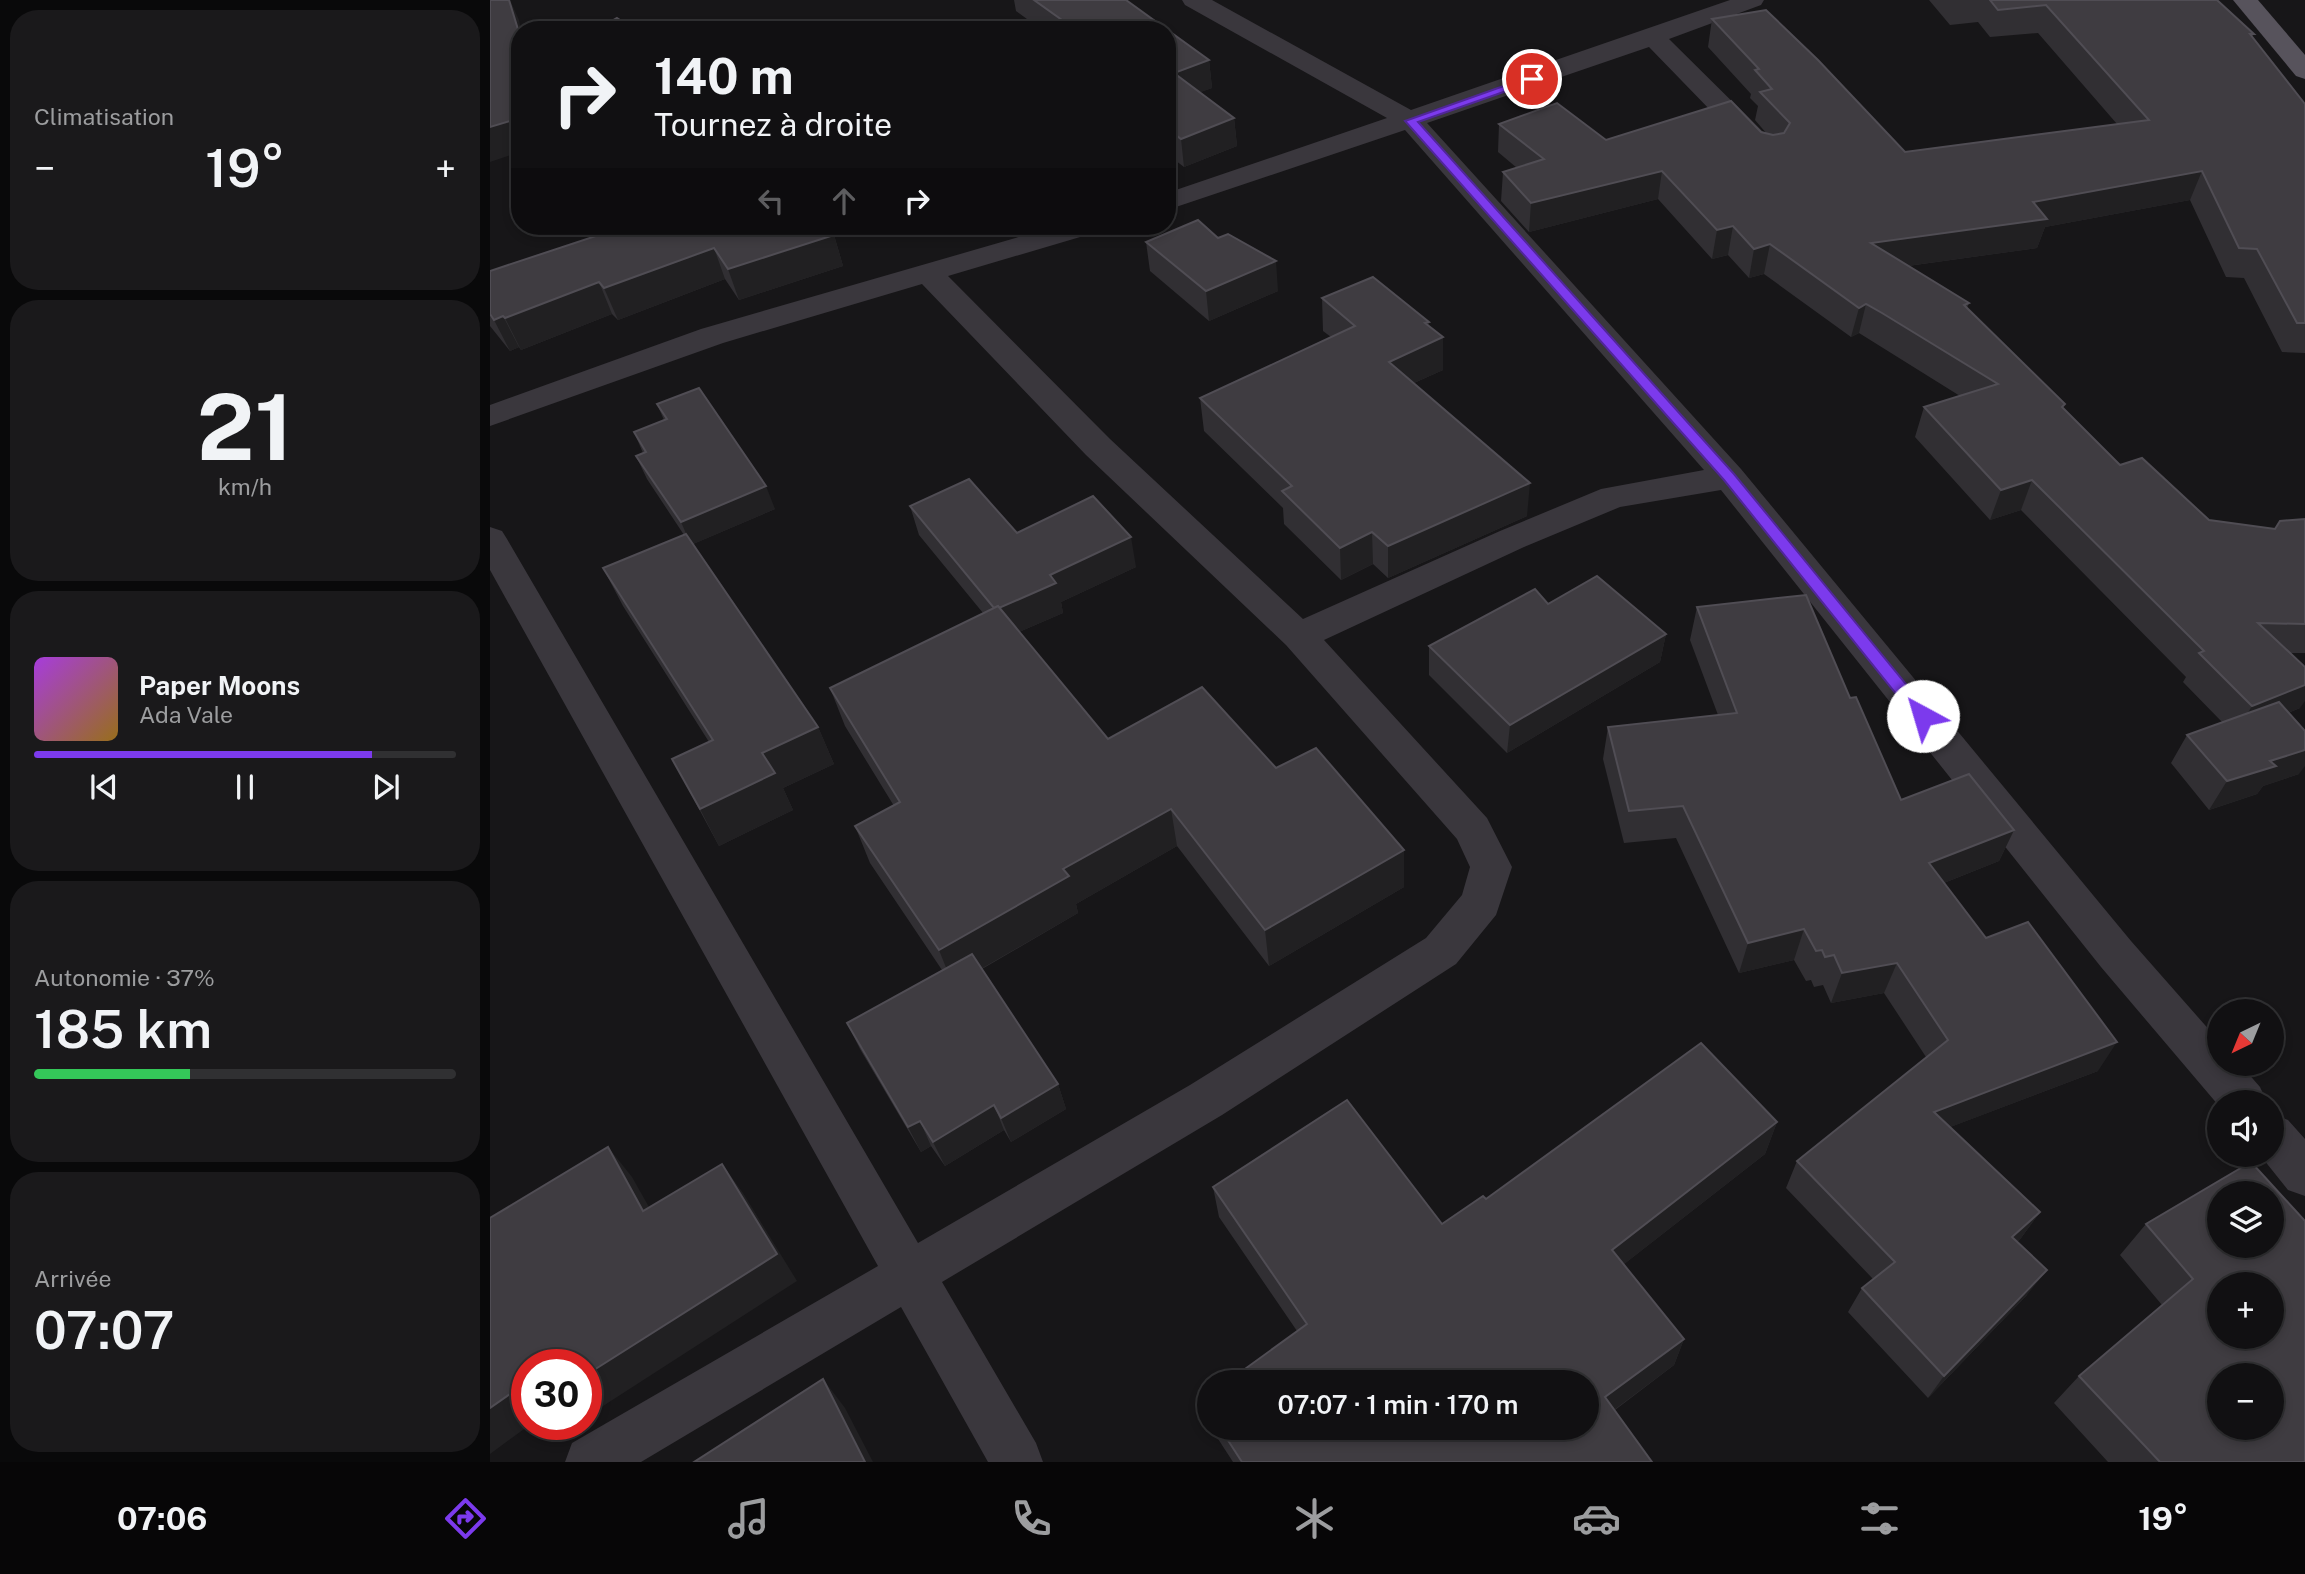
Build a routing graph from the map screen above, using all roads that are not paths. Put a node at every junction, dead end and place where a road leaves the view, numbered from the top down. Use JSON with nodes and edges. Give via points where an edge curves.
{"nodes":[{"id":1,"x":1194,"y":0,"type":"edge"},
{"id":2,"x":1752,"y":0,"type":"edge"},
{"id":3,"x":2245,"y":0,"type":"edge"},
{"id":4,"x":1653,"y":37,"type":"junction"},
{"id":5,"x":2305,"y":71,"type":"edge"},
{"id":6,"x":1410,"y":121,"type":"junction"},
{"id":7,"x":1768,"y":153,"type":"edge"},
{"id":8,"x":1176,"y":199,"type":"edge"},
{"id":9,"x":1057,"y":235,"type":"edge"},
{"id":10,"x":928,"y":273,"type":"junction"},
{"id":11,"x":490,"y":416,"type":"edge"},
{"id":12,"x":1729,"y":477,"type":"junction"},
{"id":13,"x":490,"y":539,"type":"edge"},
{"id":14,"x":1299,"y":636,"type":"junction"},
{"id":15,"x":2234,"y":1090,"type":"edge"},
{"id":16,"x":2284,"y":1149,"type":"edge"},
{"id":17,"x":2305,"y":1174,"type":"edge"},
{"id":18,"x":912,"y":1276,"type":"junction"},
{"id":19,"x":591,"y":1462,"type":"edge"},
{"id":20,"x":1017,"y":1462,"type":"edge"}],
"edges":[{"from":1,"to":6,"type":"street"},
{"from":2,"to":4,"type":"street"},
{"from":3,"to":5,"type":"main road"},
{"from":4,"to":6,"type":"street"},
{"from":4,"to":7,"type":"street"},
{"from":6,"to":8,"type":"street"},
{"from":6,"to":12,"type":"street"},
{"from":9,"to":10,"type":"street"},
{"from":10,"to":11,"type":"street","via":[[712,336]]},
{"from":10,"to":14,"type":"street","via":[[1098,447]]},
{"from":12,"to":14,"type":"street","via":[[1613,497]]},
{"from":12,"to":15,"type":"street","via":[[2116,954]]},
{"from":13,"to":18,"type":"street"},
{"from":14,"to":18,"type":"street","via":[[1473,828],[1491,867],[1481,903],[1441,951],[1206,1100]]},
{"from":16,"to":17,"type":"street"},
{"from":18,"to":19,"type":"street"},
{"from":18,"to":20,"type":"street"}]}
